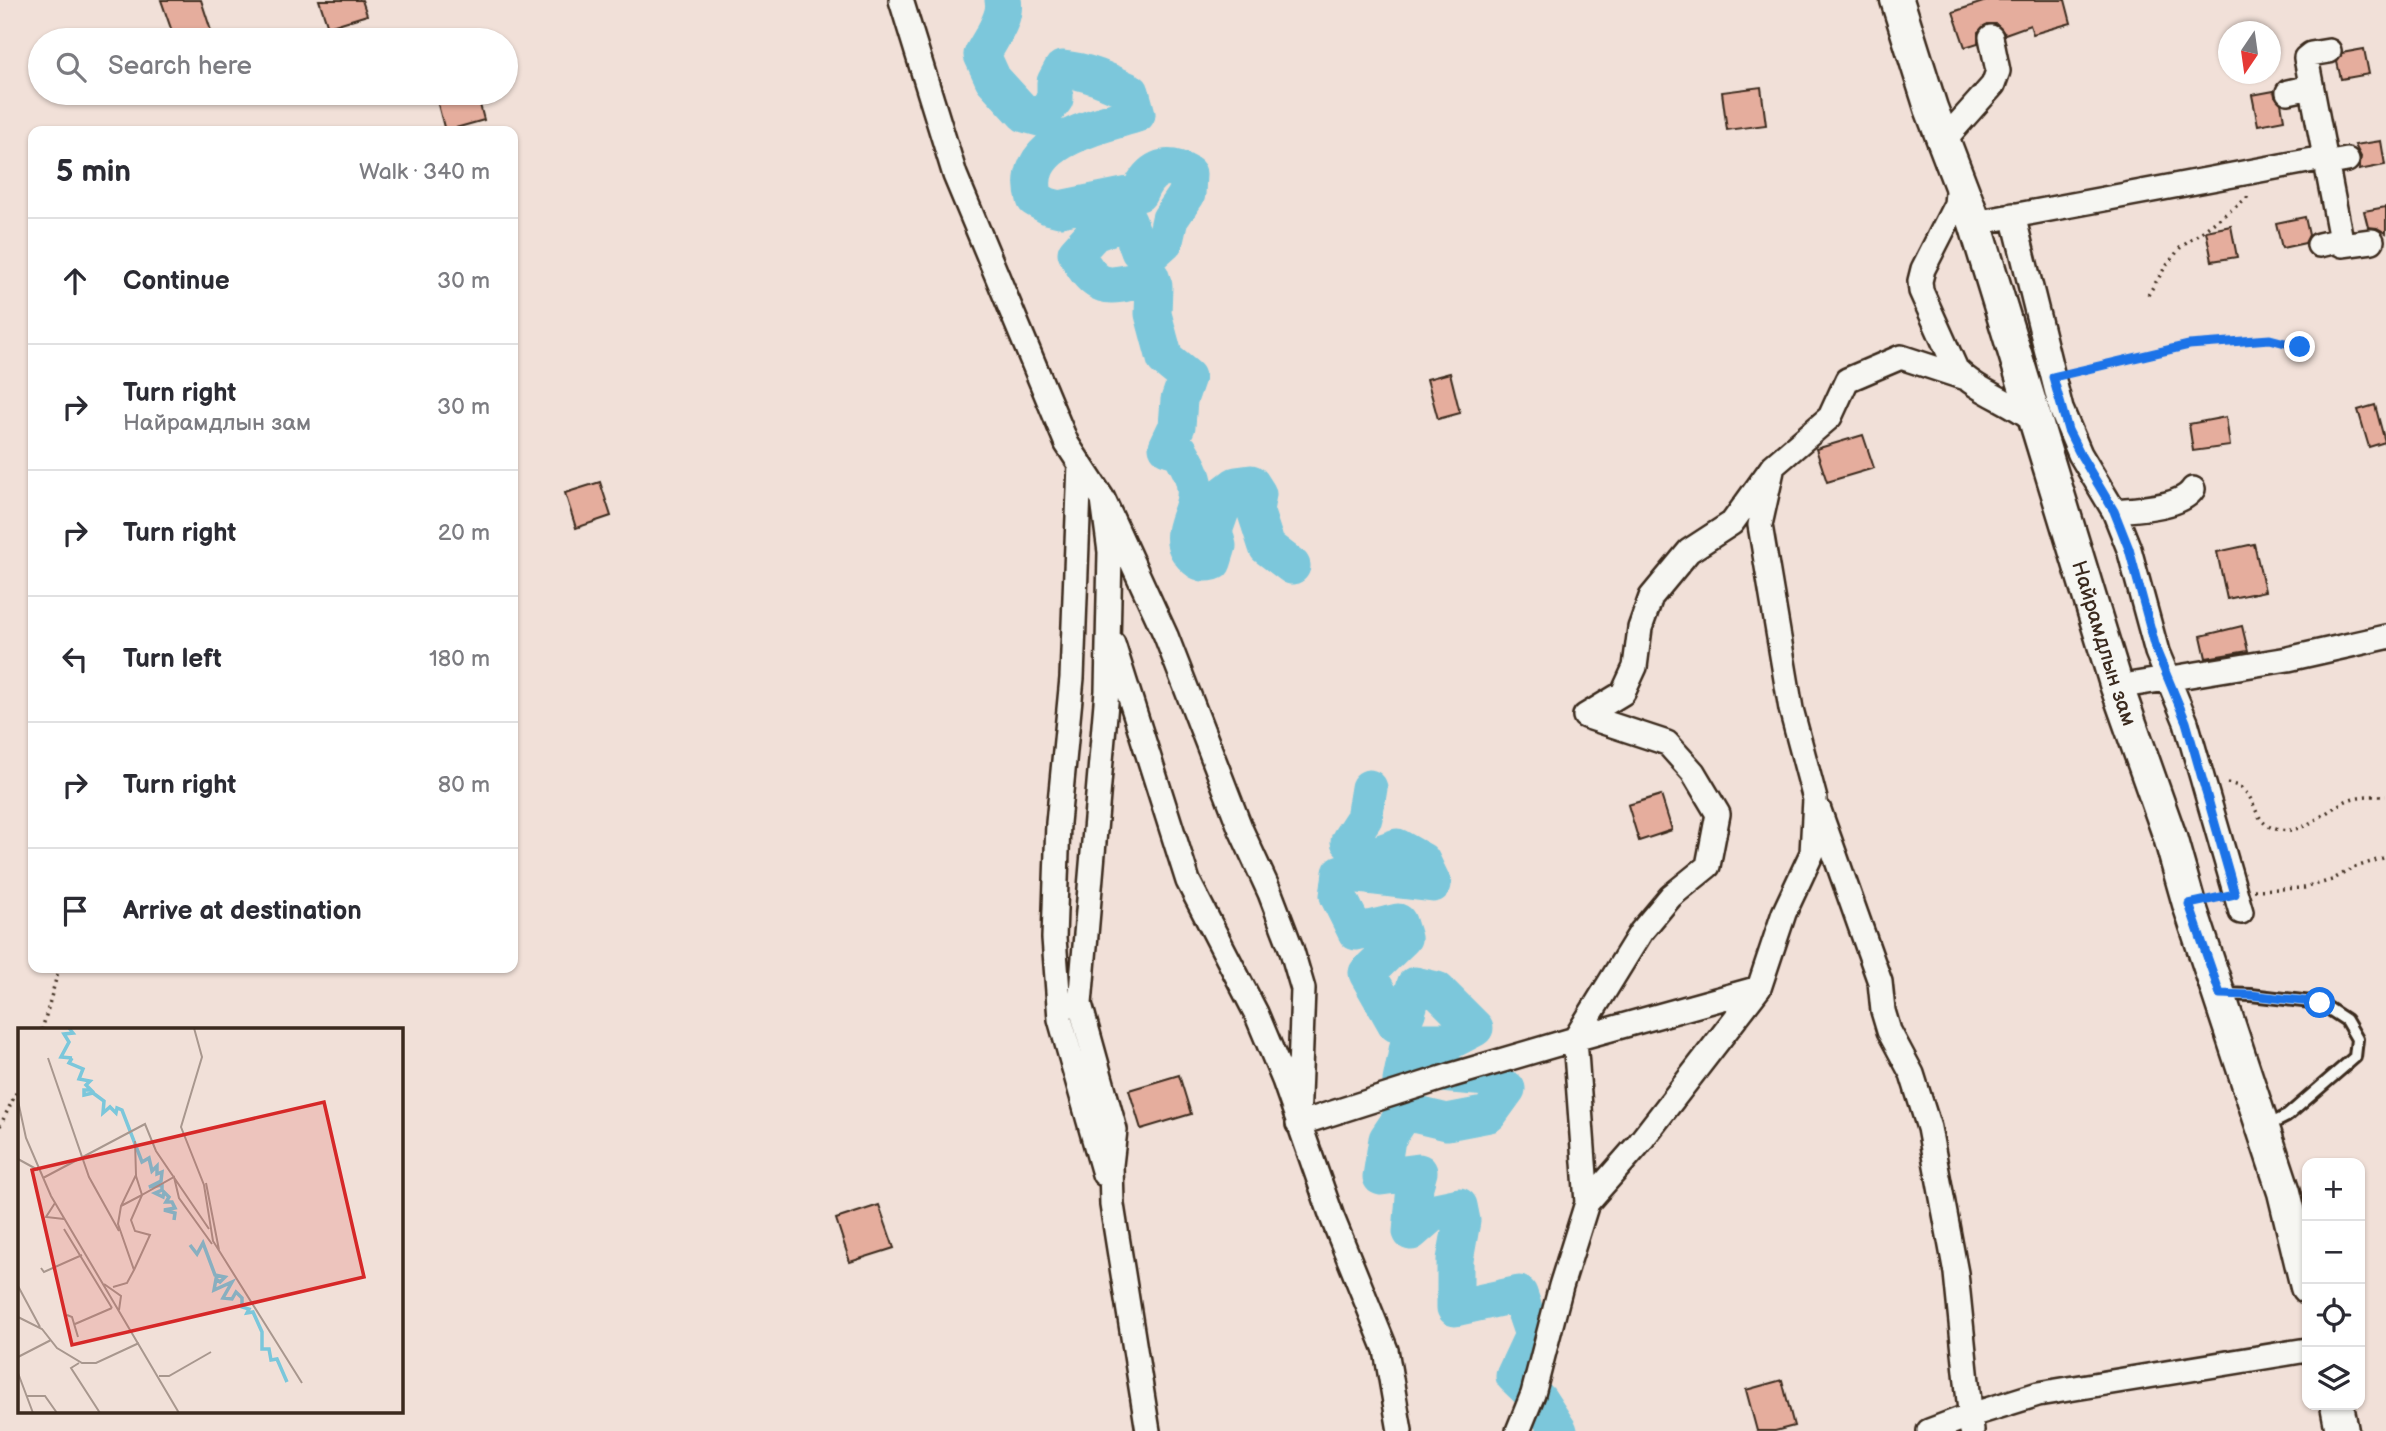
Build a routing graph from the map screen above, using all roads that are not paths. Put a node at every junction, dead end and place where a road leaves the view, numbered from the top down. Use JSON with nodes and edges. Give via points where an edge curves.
{"nodes":[{"id":1,"x":901,"y":0,"type":"edge"},
{"id":2,"x":1897,"y":0,"type":"edge"},
{"id":3,"x":1991,"y":37,"type":"dead end"},
{"id":4,"x":2329,"y":51,"type":"dead end"},
{"id":5,"x":2311,"y":88,"type":"junction"},
{"id":6,"x":2287,"y":92,"type":"dead end"},
{"id":7,"x":1944,"y":140,"type":"junction"},
{"id":8,"x":2332,"y":161,"type":"junction"},
{"id":9,"x":1958,"y":178,"type":"junction"},
{"id":10,"x":2013,"y":215,"type":"junction"},
{"id":11,"x":1975,"y":223,"type":"junction"},
{"id":12,"x":2372,"y":241,"type":"dead end"},
{"id":13,"x":1965,"y":378,"type":"junction"},
{"id":14,"x":2035,"y":421,"type":"junction"},
{"id":15,"x":1080,"y":463,"type":"junction"},
{"id":16,"x":1773,"y":466,"type":"junction"},
{"id":17,"x":2193,"y":489,"type":"dead end"},
{"id":18,"x":1102,"y":499,"type":"junction"},
{"id":19,"x":2114,"y":511,"type":"junction"},
{"id":20,"x":1108,"y":629,"type":"junction"},
{"id":21,"x":2386,"y":637,"type":"edge"},
{"id":22,"x":2167,"y":677,"type":"junction"},
{"id":23,"x":2117,"y":687,"type":"junction"},
{"id":24,"x":1815,"y":799,"type":"junction"},
{"id":25,"x":2238,"y":903,"type":"road end"},
{"id":26,"x":1759,"y":988,"type":"junction"},
{"id":27,"x":2220,"y":994,"type":"junction"},
{"id":28,"x":1575,"y":1039,"type":"junction"},
{"id":29,"x":1298,"y":1124,"type":"junction"},
{"id":30,"x":2263,"y":1128,"type":"junction"},
{"id":31,"x":1587,"y":1203,"type":"junction"},
{"id":32,"x":1112,"y":1205,"type":"junction"},
{"id":33,"x":2306,"y":1284,"type":"edge"},
{"id":34,"x":2302,"y":1351,"type":"edge"},
{"id":35,"x":1971,"y":1423,"type":"edge"},
{"id":36,"x":1148,"y":1431,"type":"edge"},
{"id":37,"x":1401,"y":1431,"type":"edge"},
{"id":38,"x":1518,"y":1431,"type":"edge"},
{"id":39,"x":1929,"y":1431,"type":"edge"}],
"edges":[{"from":1,"to":15,"type":"street","via":[[955,174]]},
{"from":2,"to":7,"type":"main road","name":"Найрамдлын зам"},
{"from":3,"to":7,"type":"street","via":[[1998,71],[1993,85]]},
{"from":4,"to":5,"type":"street","via":[[2306,58]]},
{"from":5,"to":6,"type":"street"},
{"from":5,"to":8,"type":"street"},
{"from":7,"to":9,"type":"main road","name":"Найрамдлын зам"},
{"from":8,"to":10,"type":"street"},
{"from":8,"to":12,"type":"street","via":[[2330,242]]},
{"from":9,"to":11,"type":"main road","name":"Найрамдлын зам"},
{"from":9,"to":13,"type":"street","via":[[1956,204],[1920,281],[1947,351]]},
{"from":10,"to":11,"type":"street"},
{"from":10,"to":19,"type":"street","via":[[2068,430]]},
{"from":11,"to":14,"type":"main road","name":"Найрамдлын зам"},
{"from":13,"to":14,"type":"street"},
{"from":13,"to":16,"type":"street","via":[[1901,357],[1847,380],[1830,417]]},
{"from":14,"to":23,"type":"main road","name":"Найрамдлын зам"},
{"from":15,"to":18,"type":"street"},
{"from":15,"to":32,"type":"street","via":[[1072,678],[1058,823],[1054,938],[1060,1019]]},
{"from":16,"to":24,"type":"street","via":[[1760,525],[1791,709]]},
{"from":16,"to":28,"type":"street","via":[[1732,523],[1689,551],[1651,597],[1640,628],[1635,667],[1623,693],[1585,716],[1667,743],[1693,772],[1718,814],[1708,866],[1671,896],[1641,932]]},
{"from":17,"to":19,"type":"street","via":[[2185,498]]},
{"from":18,"to":20,"type":"street","via":[[1110,552]]},
{"from":18,"to":29,"type":"street","via":[[1167,636],[1291,948],[1303,989]]},
{"from":19,"to":22,"type":"street"},
{"from":20,"to":29,"type":"street","via":[[1188,881],[1256,1013]]},
{"from":20,"to":32,"type":"street","via":[[1107,691],[1080,1004],[1115,1130]]},
{"from":21,"to":22,"type":"street","via":[[2288,659]]},
{"from":22,"to":23,"type":"street"},
{"from":22,"to":25,"type":"street","via":[[2186,722]]},
{"from":23,"to":27,"type":"main road","name":"Найрамдлын зам"},
{"from":24,"to":26,"type":"street","via":[[1812,853],[1784,913]]},
{"from":24,"to":35,"type":"street","via":[[1880,982],[1889,1031],[1912,1074],[1929,1128],[1956,1273]]},
{"from":26,"to":28,"type":"street"},
{"from":26,"to":31,"type":"street"},
{"from":27,"to":30,"type":"main road","name":"Найрамдлын зам"},
{"from":27,"to":30,"type":"lane","via":[[2320,1003],[2346,1020],[2357,1039],[2355,1057],[2287,1116]]},
{"from":28,"to":29,"type":"street"},
{"from":28,"to":31,"type":"street"},
{"from":29,"to":37,"type":"street","via":[[1386,1350]]},
{"from":30,"to":33,"type":"main road","name":"Найрамдлын зам"},
{"from":31,"to":38,"type":"street","via":[[1533,1394]]},
{"from":32,"to":36,"type":"street"},
{"from":34,"to":35,"type":"street","via":[[2038,1394]]},
{"from":35,"to":39,"type":"street"}]}
